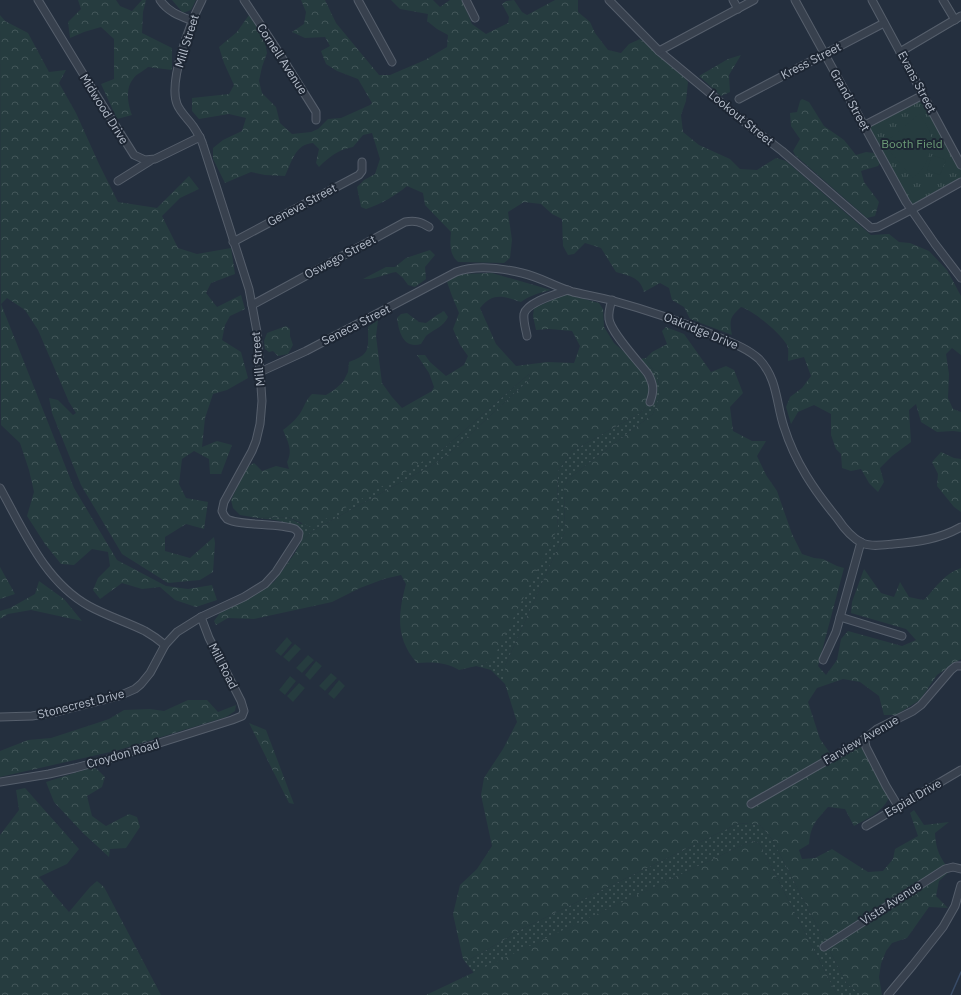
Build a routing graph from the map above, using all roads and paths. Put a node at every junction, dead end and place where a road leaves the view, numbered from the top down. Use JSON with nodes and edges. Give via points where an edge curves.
{"nodes":[{"id":1,"x":38,"y":0,"type":"edge"},
{"id":2,"x":160,"y":0,"type":"edge"},
{"id":3,"x":202,"y":0,"type":"edge"},
{"id":4,"x":244,"y":0,"type":"edge"},
{"id":5,"x":358,"y":0,"type":"edge"},
{"id":6,"x":466,"y":0,"type":"edge"},
{"id":7,"x":609,"y":0,"type":"edge"},
{"id":8,"x":733,"y":0,"type":"edge"},
{"id":9,"x":754,"y":0,"type":"edge"},
{"id":10,"x":795,"y":0,"type":"edge"},
{"id":11,"x":872,"y":0,"type":"edge"},
{"id":12,"x":943,"y":0,"type":"edge"},
{"id":13,"x":738,"y":9,"type":"junction"},
{"id":14,"x":475,"y":18,"type":"dead end"},
{"id":15,"x":958,"y":18,"type":"edge"},
{"id":16,"x":193,"y":21,"type":"junction"},
{"id":17,"x":884,"y":23,"type":"junction"},
{"id":18,"x":660,"y":51,"type":"junction"},
{"id":19,"x":900,"y":52,"type":"junction"},
{"id":20,"x":824,"y":54,"type":"junction"},
{"id":21,"x":392,"y":62,"type":"dead end"},
{"id":22,"x":923,"y":95,"type":"junction"},
{"id":23,"x":739,"y":99,"type":"dead end"},
{"id":24,"x":316,"y":120,"type":"dead end"},
{"id":25,"x":863,"y":126,"type":"junction"},
{"id":26,"x":200,"y":137,"type":"junction"},
{"id":27,"x":150,"y":161,"type":"junction"},
{"id":28,"x":362,"y":162,"type":"dead end"},
{"id":29,"x":961,"y":165,"type":"edge"},
{"id":30,"x":118,"y":181,"type":"dead end"},
{"id":31,"x":961,"y":182,"type":"edge"},
{"id":32,"x":911,"y":210,"type":"junction"},
{"id":33,"x":429,"y":227,"type":"dead end"},
{"id":34,"x":233,"y":242,"type":"junction"},
{"id":35,"x":450,"y":275,"type":"joint"},
{"id":36,"x":961,"y":278,"type":"edge"},
{"id":37,"x":568,"y":290,"type":"junction"},
{"id":38,"x":612,"y":300,"type":"junction"},
{"id":39,"x":252,"y":305,"type":"junction"},
{"id":40,"x":527,"y":336,"type":"dead end"},
{"id":41,"x":260,"y":372,"type":"junction"},
{"id":42,"x":650,"y":402,"type":"dead end"},
{"id":43,"x":0,"y":488,"type":"edge"},
{"id":44,"x":961,"y":527,"type":"edge"},
{"id":45,"x":861,"y":542,"type":"junction"},
{"id":46,"x":201,"y":617,"type":"junction"},
{"id":47,"x":840,"y":617,"type":"junction"},
{"id":48,"x":902,"y":636,"type":"dead end"},
{"id":49,"x":165,"y":645,"type":"junction"},
{"id":50,"x":823,"y":660,"type":"dead end"},
{"id":51,"x":961,"y":666,"type":"edge"},
{"id":52,"x":243,"y":714,"type":"joint"},
{"id":53,"x":0,"y":717,"type":"edge"},
{"id":54,"x":866,"y":738,"type":"junction"},
{"id":55,"x":961,"y":770,"type":"edge"},
{"id":56,"x":0,"y":782,"type":"edge"},
{"id":57,"x":750,"y":804,"type":"dead end"},
{"id":58,"x":898,"y":806,"type":"junction"},
{"id":59,"x":866,"y":826,"type":"dead end"},
{"id":60,"x":961,"y":869,"type":"edge"},
{"id":61,"x":961,"y":885,"type":"edge"},
{"id":62,"x":824,"y":947,"type":"dead end"},
{"id":63,"x":888,"y":995,"type":"edge"}],
"edges":[{"from":1,"to":27,"type":"street","name":"Midwood Drive","via":[[134,155]]},
{"from":2,"to":16,"type":"street","via":[[168,10]]},
{"from":3,"to":16,"type":"street","name":"Mill Street"},
{"from":4,"to":24,"type":"street","name":"Cornell Avenue","via":[[316,112]]},
{"from":5,"to":21,"type":"street"},
{"from":6,"to":14,"type":"street"},
{"from":7,"to":18,"type":"street","name":"Lookout Street"},
{"from":8,"to":13,"type":"street"},
{"from":9,"to":13,"type":"street"},
{"from":10,"to":20,"type":"street","name":"Grand Street"},
{"from":11,"to":17,"type":"street","name":"Evans Street"},
{"from":12,"to":15,"type":"street"},
{"from":13,"to":18,"type":"street"},
{"from":15,"to":19,"type":"street"},
{"from":16,"to":26,"type":"street","name":"Mill Street","via":[[176,78],[175,98],[180,110]]},
{"from":17,"to":19,"type":"street","name":"Evans Street"},
{"from":17,"to":20,"type":"street","name":"Kress Street"},
{"from":18,"to":32,"type":"street","name":"Lookout Street","via":[[788,156],[867,226],[878,226]]},
{"from":19,"to":22,"type":"street","name":"Evans Street"},
{"from":20,"to":23,"type":"street","name":"Kress Street"},
{"from":20,"to":25,"type":"street","name":"Grand Street"},
{"from":22,"to":25,"type":"street"},
{"from":22,"to":29,"type":"street","name":"Evans Street"},
{"from":25,"to":32,"type":"street","name":"Grand Street"},
{"from":26,"to":27,"type":"street"},
{"from":26,"to":34,"type":"street","name":"Mill Street"},
{"from":27,"to":30,"type":"street"},
{"from":28,"to":34,"type":"street","name":"Geneva Street","via":[[360,175]]},
{"from":31,"to":32,"type":"street"},
{"from":32,"to":36,"type":"street","name":"Grand Street"},
{"from":33,"to":39,"type":"street","name":"Oswego Street","via":[[413,220],[405,222]]},
{"from":34,"to":39,"type":"street","name":"Mill Street"},
{"from":35,"to":37,"type":"street","name":"Oakridge Drive","via":[[470,268],[501,270],[522,273]]},
{"from":35,"to":41,"type":"street","name":"Seneca Street","via":[[306,351]]},
{"from":37,"to":38,"type":"street","name":"Oakridge Drive"},
{"from":37,"to":40,"type":"street","via":[[529,307],[524,313]]},
{"from":38,"to":42,"type":"street","via":[[609,320],[616,334],[648,374],[653,393]]},
{"from":38,"to":45,"type":"street","name":"Oakridge Drive","via":[[687,324],[744,348],[758,359],[774,385],[783,426],[807,479],[841,524]]},
{"from":39,"to":41,"type":"street","name":"Mill Street"},
{"from":41,"to":46,"type":"street","name":"Mill Street","via":[[261,411],[256,441],[224,502],[222,511],[229,520],[296,529],[299,533],[298,538],[265,584]]},
{"from":43,"to":49,"type":"street","via":[[40,558],[58,582],[88,606],[145,632]]},
{"from":44,"to":45,"type":"street","via":[[920,541],[878,546]]},
{"from":45,"to":47,"type":"street"},
{"from":46,"to":49,"type":"street","name":"Stonecrest Drive","via":[[177,632]]},
{"from":46,"to":52,"type":"street","name":"Mill Road","via":[[241,701]]},
{"from":47,"to":48,"type":"street"},
{"from":47,"to":50,"type":"street"},
{"from":49,"to":53,"type":"street","name":"Stonecrest Drive","via":[[150,673],[141,684],[128,693],[50,713]]},
{"from":51,"to":54,"type":"street","name":"Farview Avenue","via":[[951,670],[918,708],[877,729]]},
{"from":52,"to":56,"type":"street","name":"Croydon Road","via":[[232,720],[112,758],[49,774]]},
{"from":54,"to":57,"type":"street","name":"Farview Avenue"},
{"from":54,"to":58,"type":"street","via":[[866,747]]},
{"from":55,"to":58,"type":"street","name":"Espial Drive"},
{"from":58,"to":59,"type":"street","name":"Espial Drive"},
{"from":60,"to":62,"type":"street","name":"Vista Avenue","via":[[953,867],[945,870]]},
{"from":61,"to":63,"type":"street","via":[[955,906],[942,927]]}]}
